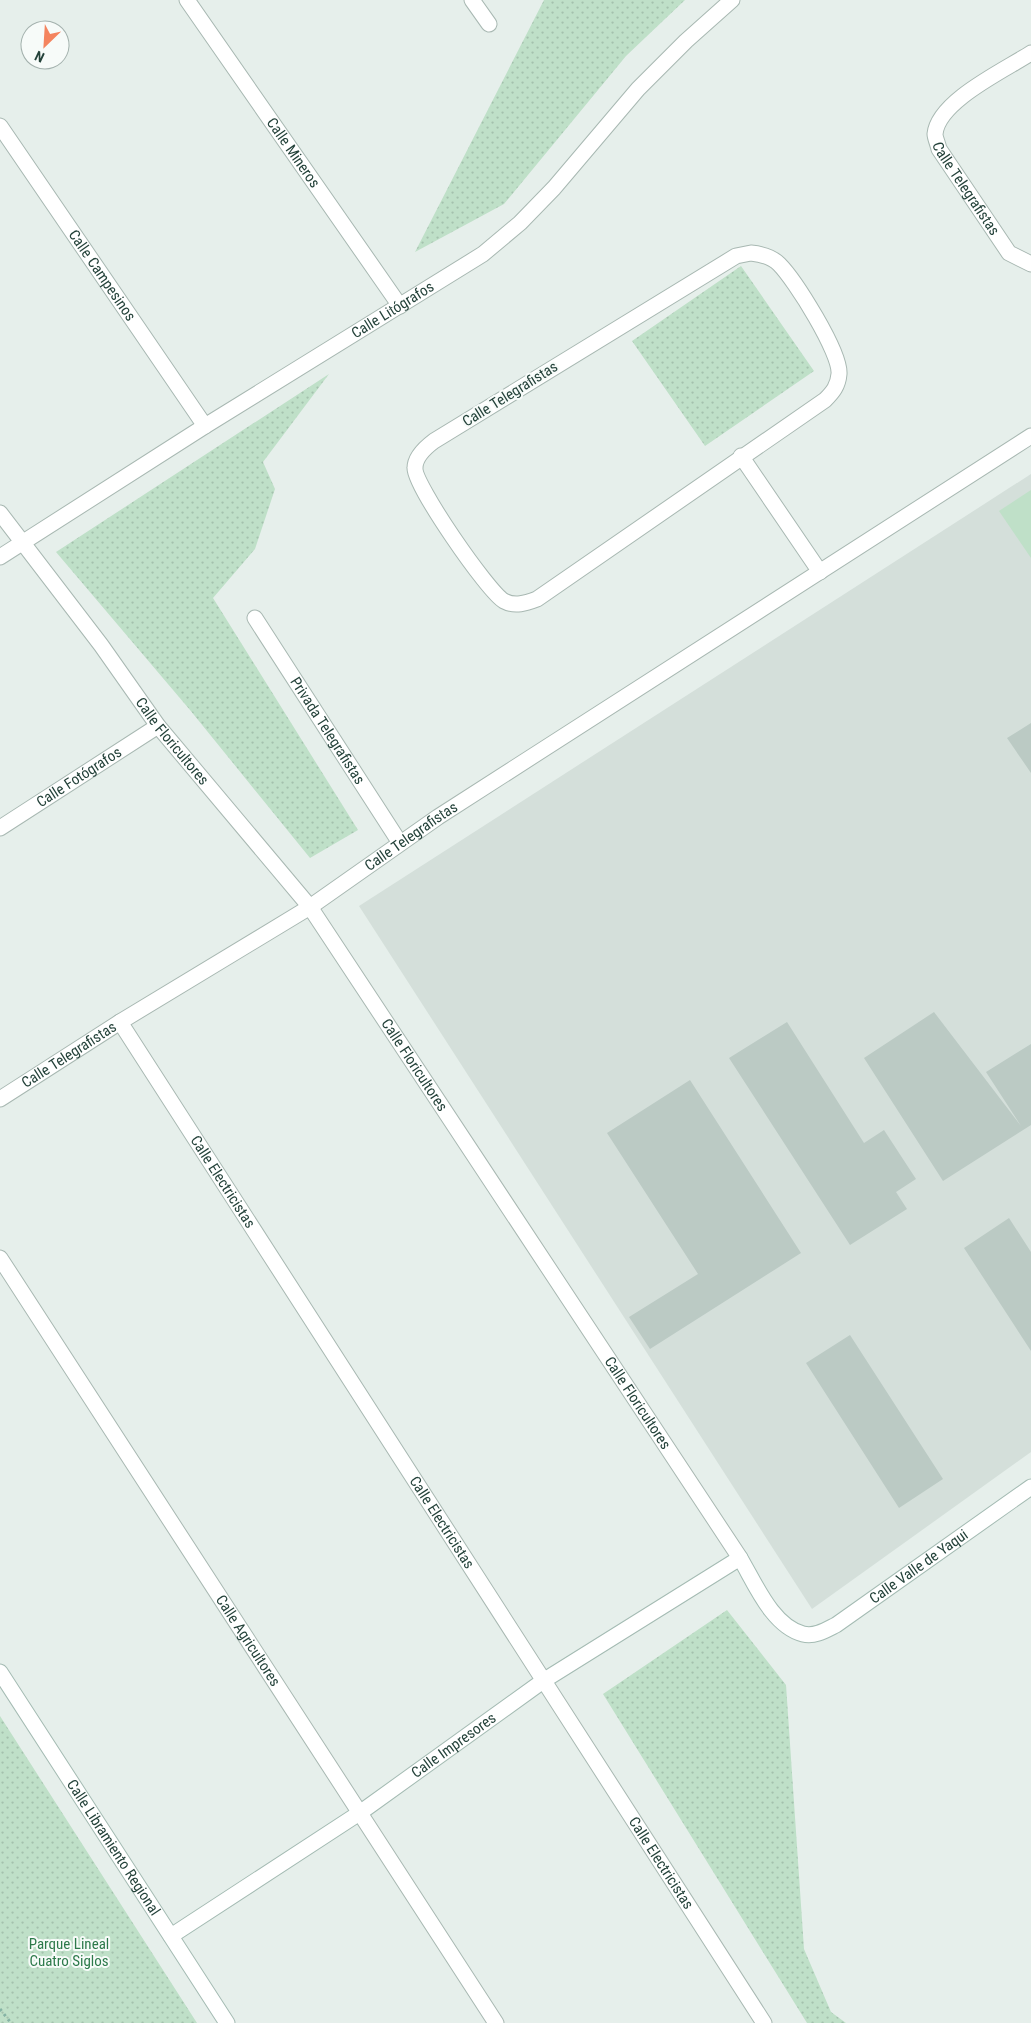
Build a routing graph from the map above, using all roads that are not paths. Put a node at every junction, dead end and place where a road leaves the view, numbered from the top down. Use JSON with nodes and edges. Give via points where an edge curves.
{"nodes":[{"id":1,"x":187,"y":0,"type":"edge"},
{"id":2,"x":472,"y":0,"type":"edge"},
{"id":3,"x":732,"y":0,"type":"edge"},
{"id":4,"x":489,"y":24,"type":"dead end"},
{"id":5,"x":1031,"y":53,"type":"edge"},
{"id":6,"x":0,"y":126,"type":"edge"},
{"id":7,"x":1031,"y":264,"type":"edge"},
{"id":8,"x":400,"y":306,"type":"junction"},
{"id":9,"x":205,"y":426,"type":"junction"},
{"id":10,"x":1031,"y":436,"type":"edge"},
{"id":11,"x":741,"y":456,"type":"junction"},
{"id":12,"x":0,"y":513,"type":"edge"},
{"id":13,"x":22,"y":544,"type":"junction"},
{"id":14,"x":0,"y":557,"type":"edge"},
{"id":15,"x":820,"y":572,"type":"junction"},
{"id":16,"x":255,"y":618,"type":"dead end"},
{"id":17,"x":158,"y":726,"type":"junction"},
{"id":18,"x":0,"y":828,"type":"edge"},
{"id":19,"x":400,"y":843,"type":"junction"},
{"id":20,"x":310,"y":907,"type":"junction"},
{"id":21,"x":120,"y":1022,"type":"junction"},
{"id":22,"x":0,"y":1099,"type":"edge"},
{"id":23,"x":0,"y":1258,"type":"edge"},
{"id":24,"x":1031,"y":1487,"type":"edge"},
{"id":25,"x":740,"y":1558,"type":"junction"},
{"id":26,"x":803,"y":1634,"type":"joint"},
{"id":27,"x":0,"y":1672,"type":"edge"},
{"id":28,"x":544,"y":1681,"type":"junction"},
{"id":29,"x":361,"y":1812,"type":"junction"},
{"id":30,"x":171,"y":1936,"type":"junction"},
{"id":31,"x":227,"y":2023,"type":"edge"},
{"id":32,"x":496,"y":2023,"type":"edge"},
{"id":33,"x":764,"y":2023,"type":"edge"}],
"edges":[{"from":1,"to":8,"type":"street","name":"Calle Mineros"},
{"from":2,"to":4,"type":"street"},
{"from":3,"to":8,"type":"street","name":"Calle Litógrafos","via":[[638,89],[520,223],[483,254]]},
{"from":5,"to":7,"type":"street","name":"Calle Telegrafistas","via":[[952,104],[935,134],[940,149],[1009,253]]},
{"from":6,"to":9,"type":"street","name":"Calle Campesinos"},
{"from":8,"to":9,"type":"street","name":"Calle Litógrafos"},
{"from":9,"to":13,"type":"street","name":"Calle Litógrafos"},
{"from":10,"to":15,"type":"street","name":"Calle Telegrafistas"},
{"from":11,"to":11,"type":"street","name":"Calle Telegrafistas","via":[[825,400],[836,388],[840,372],[836,353],[808,306],[778,264],[764,254],[736,256],[592,344],[434,441],[418,457],[415,468],[418,480],[491,591],[505,602],[520,605],[537,599]]},
{"from":11,"to":15,"type":"street"},
{"from":12,"to":13,"type":"street","name":"Calle Floricultores"},
{"from":13,"to":14,"type":"street","name":"Calle Litógrafos"},
{"from":13,"to":17,"type":"street","name":"Calle Floricultores"},
{"from":15,"to":19,"type":"street","name":"Calle Telegrafistas"},
{"from":16,"to":19,"type":"street","name":"Privada Telegrafistas"},
{"from":17,"to":18,"type":"street","name":"Calle Fotógrafos"},
{"from":17,"to":20,"type":"street","name":"Calle Floricultores"},
{"from":19,"to":20,"type":"street","name":"Calle Telegrafistas"},
{"from":20,"to":21,"type":"street","name":"Calle Telegrafistas"},
{"from":20,"to":25,"type":"street","name":"Calle Floricultores"},
{"from":21,"to":22,"type":"street","name":"Calle Telegrafistas"},
{"from":21,"to":28,"type":"street","name":"Calle Electricistas"},
{"from":23,"to":29,"type":"street","name":"Calle Agricultores"},
{"from":24,"to":26,"type":"street","name":"Calle Valle de Yaqui","via":[[836,1625],[817,1634]]},
{"from":25,"to":26,"type":"street","name":"Calle Floricultores","via":[[774,1614]]},
{"from":25,"to":28,"type":"street","name":"Calle Impresores"},
{"from":27,"to":30,"type":"street","name":"Calle Libramiento Regional"},
{"from":28,"to":29,"type":"street","name":"Calle Impresores"},
{"from":28,"to":33,"type":"street","name":"Calle Electricistas"},
{"from":29,"to":30,"type":"street","name":"Calle Impresores"},
{"from":29,"to":32,"type":"street","name":"Calle Agricultores"},
{"from":30,"to":31,"type":"street","name":"Calle Libramiento Regional"}]}
